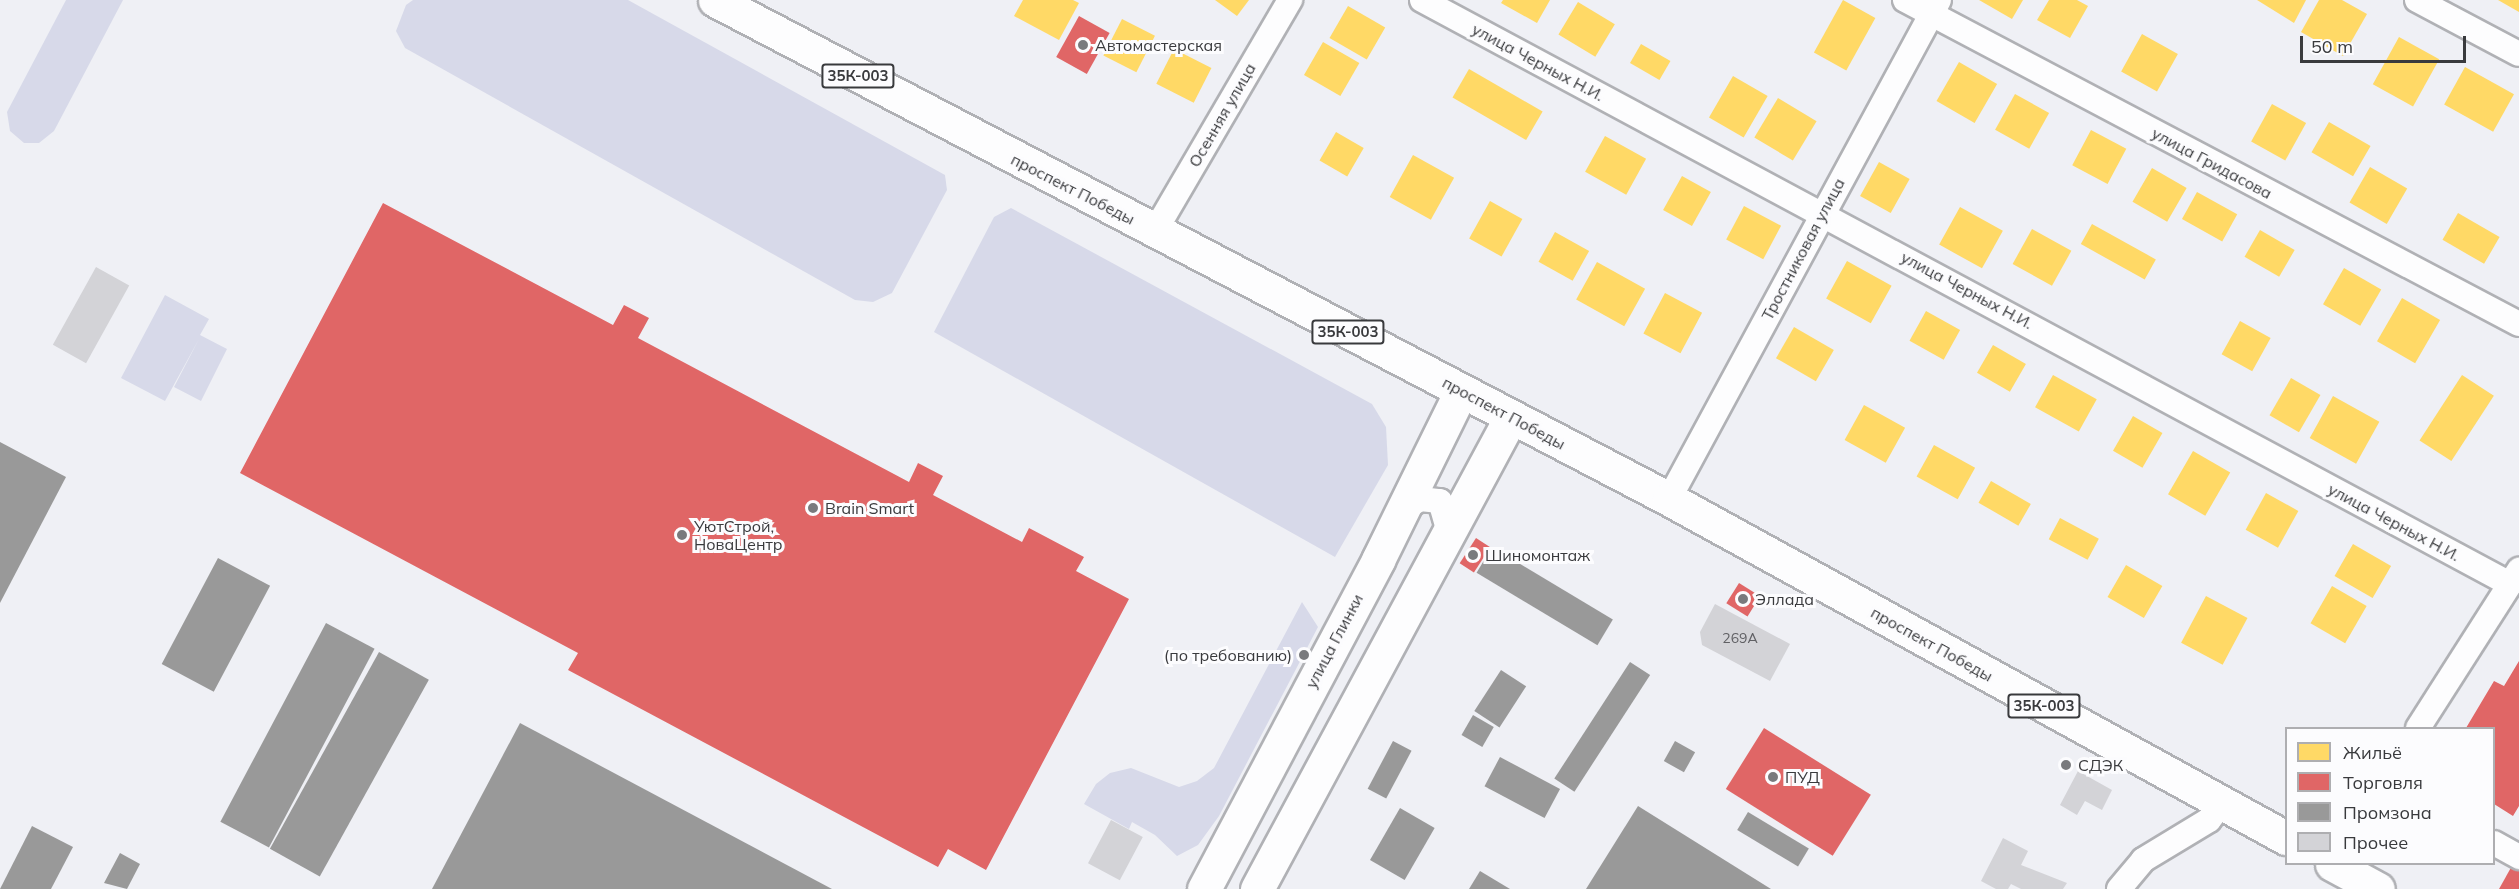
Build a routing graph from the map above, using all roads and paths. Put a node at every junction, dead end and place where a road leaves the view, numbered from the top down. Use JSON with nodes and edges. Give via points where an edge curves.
{"nodes":[{"id":1,"x":715,"y":0,"type":"edge"},
{"id":2,"x":1290,"y":0,"type":"edge"},
{"id":3,"x":1422,"y":0,"type":"edge"},
{"id":4,"x":1905,"y":0,"type":"edge"},
{"id":5,"x":2417,"y":0,"type":"edge"},
{"id":6,"x":1934,"y":7,"type":"edge"},
{"id":7,"x":2519,"y":54,"type":"edge"},
{"id":8,"x":1823,"y":213,"type":"junction"},
{"id":9,"x":1155,"y":231,"type":"junction"},
{"id":10,"x":2519,"y":324,"type":"edge"},
{"id":11,"x":1461,"y":391,"type":"junction"},
{"id":12,"x":1511,"y":417,"type":"junction"},
{"id":13,"x":1668,"y":499,"type":"junction"},
{"id":14,"x":1404,"y":509,"type":"junction"},
{"id":15,"x":1449,"y":533,"type":"junction"},
{"id":16,"x":2514,"y":577,"type":"edge"},
{"id":17,"x":2419,"y":727,"type":"edge"},
{"id":18,"x":2222,"y":803,"type":"junction"},
{"id":19,"x":2285,"y":837,"type":"edge"},
{"id":20,"x":2495,"y":844,"type":"edge"},
{"id":21,"x":2519,"y":857,"type":"edge"},
{"id":22,"x":2337,"y":865,"type":"edge"},
{"id":23,"x":1204,"y":889,"type":"edge"},
{"id":24,"x":1257,"y":889,"type":"edge"},
{"id":25,"x":2119,"y":889,"type":"edge"},
{"id":26,"x":2378,"y":889,"type":"edge"}],
"edges":[{"from":1,"to":9,"type":"main road","name":"проспект Победы","number":"35К-003"},
{"from":2,"to":9,"type":"street","name":"Осенняя улица"},
{"from":3,"to":8,"type":"street","name":"улица Черных Н.И."},
{"from":4,"to":6,"type":"street","name":"улица Гридасова"},
{"from":5,"to":7,"type":"street"},
{"from":6,"to":8,"type":"street","name":"Тростниковая улица"},
{"from":6,"to":10,"type":"street","name":"улица Гридасова"},
{"from":8,"to":13,"type":"street","name":"Тростниковая улица"},
{"from":8,"to":16,"type":"street","name":"улица Черных Н.И."},
{"from":9,"to":11,"type":"main road","name":"проспект Победы","number":"35К-003"},
{"from":11,"to":12,"type":"main road","name":"проспект Победы","number":"35К-003"},
{"from":11,"to":14,"type":"main road","name":"улица Глинки"},
{"from":12,"to":13,"type":"main road","name":"проспект Победы","number":"35К-003"},
{"from":12,"to":15,"type":"main road"},
{"from":13,"to":18,"type":"main road","name":"проспект Победы","number":"35К-003"},
{"from":14,"to":15,"type":"street","via":[[1420,499],[1440,501]]},
{"from":14,"to":23,"type":"main road","name":"улица Глинки"},
{"from":15,"to":24,"type":"main road"},
{"from":16,"to":17,"type":"street"},
{"from":18,"to":19,"type":"main road","name":"проспект Победы","number":"35К-003"},
{"from":18,"to":25,"type":"street","via":[[2210,820],[2143,860]]},
{"from":20,"to":21,"type":"street"},
{"from":22,"to":26,"type":"main road"}]}
